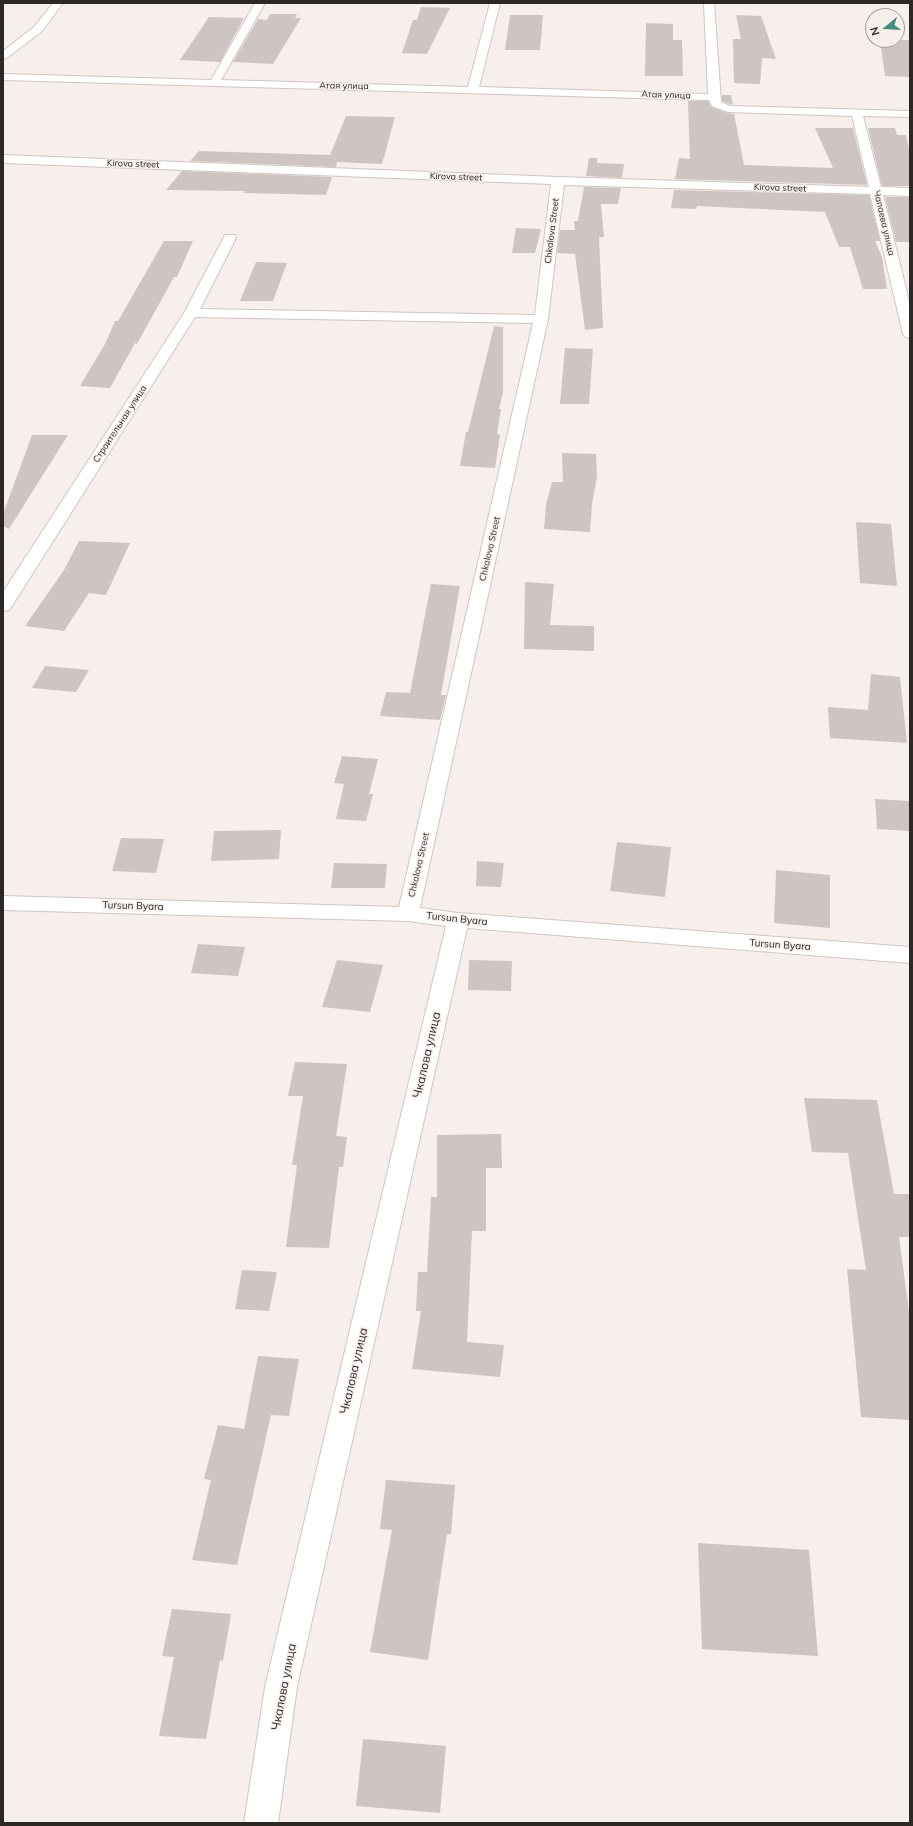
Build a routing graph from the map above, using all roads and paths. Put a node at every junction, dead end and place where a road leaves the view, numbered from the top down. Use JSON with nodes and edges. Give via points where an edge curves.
{"nodes":[{"id":1,"x":58,"y":3,"type":"edge"},
{"id":2,"x":260,"y":3,"type":"edge"},
{"id":3,"x":495,"y":3,"type":"edge"},
{"id":4,"x":709,"y":3,"type":"edge"},
{"id":5,"x":3,"y":46,"type":"edge"},
{"id":6,"x":16,"y":47,"type":"junction"},
{"id":7,"x":3,"y":56,"type":"edge"},
{"id":8,"x":3,"y":77,"type":"edge"},
{"id":9,"x":214,"y":83,"type":"junction"},
{"id":10,"x":473,"y":89,"type":"junction"},
{"id":11,"x":714,"y":97,"type":"junction"},
{"id":12,"x":857,"y":113,"type":"junction"},
{"id":13,"x":910,"y":114,"type":"edge"},
{"id":14,"x":3,"y":159,"type":"edge"},
{"id":15,"x":558,"y":181,"type":"junction"},
{"id":16,"x":877,"y":192,"type":"junction"},
{"id":17,"x":910,"y":192,"type":"edge"},
{"id":18,"x":230,"y":238,"type":"dead end"},
{"id":19,"x":191,"y":313,"type":"junction"},
{"id":20,"x":541,"y":319,"type":"junction"},
{"id":21,"x":910,"y":334,"type":"edge"},
{"id":22,"x":3,"y":606,"type":"edge"},
{"id":23,"x":3,"y":903,"type":"edge"},
{"id":24,"x":408,"y":914,"type":"junction"},
{"id":25,"x":458,"y":920,"type":"junction"},
{"id":26,"x":910,"y":955,"type":"edge"},
{"id":27,"x":261,"y":1823,"type":"edge"}],
"edges":[{"from":1,"to":6,"type":"street","via":[[38,29]]},
{"from":2,"to":9,"type":"street"},
{"from":3,"to":10,"type":"street"},
{"from":4,"to":11,"type":"street"},
{"from":5,"to":6,"type":"street"},
{"from":6,"to":7,"type":"street"},
{"from":8,"to":9,"type":"street","name":"Атая улица"},
{"from":9,"to":10,"type":"street","name":"Атая улица"},
{"from":10,"to":11,"type":"street","name":"Атая улица"},
{"from":11,"to":12,"type":"street","via":[[716,104],[728,109]]},
{"from":12,"to":13,"type":"street"},
{"from":12,"to":16,"type":"street","name":"Чапаева улица"},
{"from":14,"to":15,"type":"street","name":"Kirova street"},
{"from":15,"to":16,"type":"street","name":"Kirova street"},
{"from":15,"to":20,"type":"street","name":"Chkalova Street"},
{"from":16,"to":17,"type":"street","name":"Kirova street"},
{"from":16,"to":21,"type":"street","name":"Чапаева улица"},
{"from":18,"to":19,"type":"street","name":"Строительная улица"},
{"from":19,"to":20,"type":"street"},
{"from":19,"to":22,"type":"street","name":"Строительная улица"},
{"from":20,"to":24,"type":"street","name":"Chkalova Street"},
{"from":23,"to":24,"type":"street","name":"Tursun Byara"},
{"from":24,"to":25,"type":"street","name":"Tursun Byara"},
{"from":25,"to":26,"type":"street","name":"Tursun Byara"},
{"from":25,"to":27,"type":"street","name":"Чкалова улица","via":[[282,1687]]}]}
